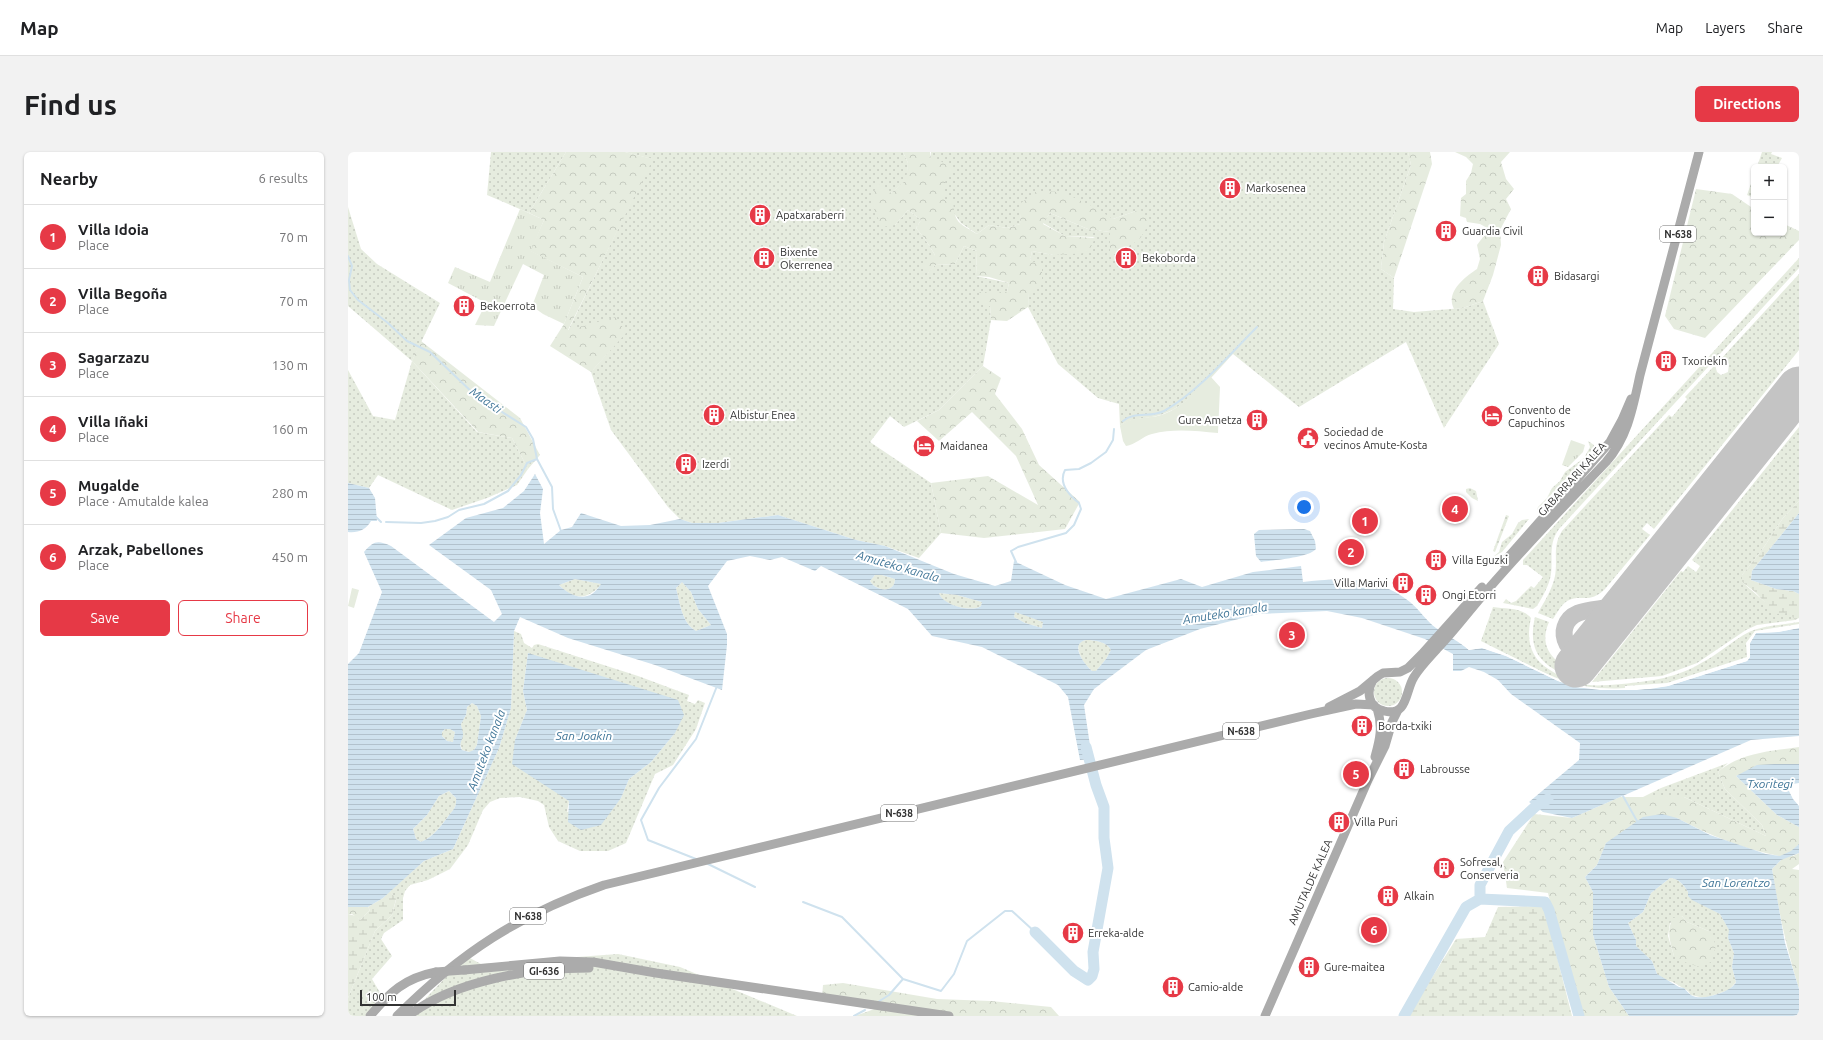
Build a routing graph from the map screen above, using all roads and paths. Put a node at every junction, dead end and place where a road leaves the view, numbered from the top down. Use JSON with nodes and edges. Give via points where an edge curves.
{"nodes":[{"id":1,"x":1699,"y":152,"type":"edge"},
{"id":2,"x":1640,"y":375,"type":"junction"},
{"id":3,"x":1453,"y":626,"type":"junction"},
{"id":4,"x":1425,"y":656,"type":"junction"},
{"id":5,"x":1392,"y":673,"type":"junction"},
{"id":6,"x":1373,"y":680,"type":"junction"},
{"id":7,"x":1408,"y":693,"type":"junction"},
{"id":8,"x":1375,"y":707,"type":"junction"},
{"id":9,"x":1398,"y":710,"type":"junction"},
{"id":10,"x":1311,"y":714,"type":"junction"},
{"id":11,"x":1368,"y":780,"type":"junction"},
{"id":12,"x":656,"y":973,"type":"junction"},
{"id":13,"x":370,"y":1016,"type":"edge"},
{"id":14,"x":397,"y":1016,"type":"edge"},
{"id":15,"x":408,"y":1016,"type":"edge"},
{"id":16,"x":949,"y":1016,"type":"edge"},
{"id":17,"x":1265,"y":1016,"type":"edge"}],
"edges":[{"from":1,"to":2,"type":"main road","name":"GABARRARI KALEA","number":"N-638"},
{"from":2,"to":3,"type":"main road","name":"GABARRARI KALEA","number":"N-638","via":[[1610,442]]},
{"from":2,"to":3,"type":"main road","name":"GABARRARI KALEA","number":"N-638","via":[[1629,423],[1618,446]]},
{"from":3,"to":4,"type":"main road","number":"N-638"},
{"from":4,"to":5,"type":"main road","number":"N-638","via":[[1408,668]]},
{"from":4,"to":7,"type":"main road","number":"N-638"},
{"from":5,"to":6,"type":"main road","number":"N-638","via":[[1383,673]]},
{"from":5,"to":7,"type":"main road","via":[[1404,680]]},
{"from":6,"to":8,"type":"main road","via":[[1369,694]]},
{"from":6,"to":10,"type":"main road","number":"N-638","via":[[1352,695]]},
{"from":7,"to":9,"type":"main road","number":"N-638"},
{"from":8,"to":9,"type":"main road","number":"N-638","via":[[1389,712]]},
{"from":8,"to":10,"type":"main road","number":"N-638","via":[[1356,704]]},
{"from":8,"to":11,"type":"main road","name":"AMUTALDE KALEA","via":[[1381,721],[1382,733]]},
{"from":9,"to":11,"type":"main road","name":"AMUTALDE KALEA","via":[[1385,746]]},
{"from":10,"to":14,"type":"main road","number":"N-638","via":[[604,885],[574,895],[504,929],[465,955],[424,988]]},
{"from":11,"to":17,"type":"main road","name":"AMUTALDE KALEA"},
{"from":12,"to":13,"type":"main road","number":"GI-636","bridge":true,"via":[[593,962],[560,961],[436,972],[420,975],[396,988]]},
{"from":12,"to":15,"type":"main road","number":"GI-636","via":[[570,968],[508,976],[473,985],[436,999]]},
{"from":12,"to":16,"type":"main road","number":"GI-636"}]}
